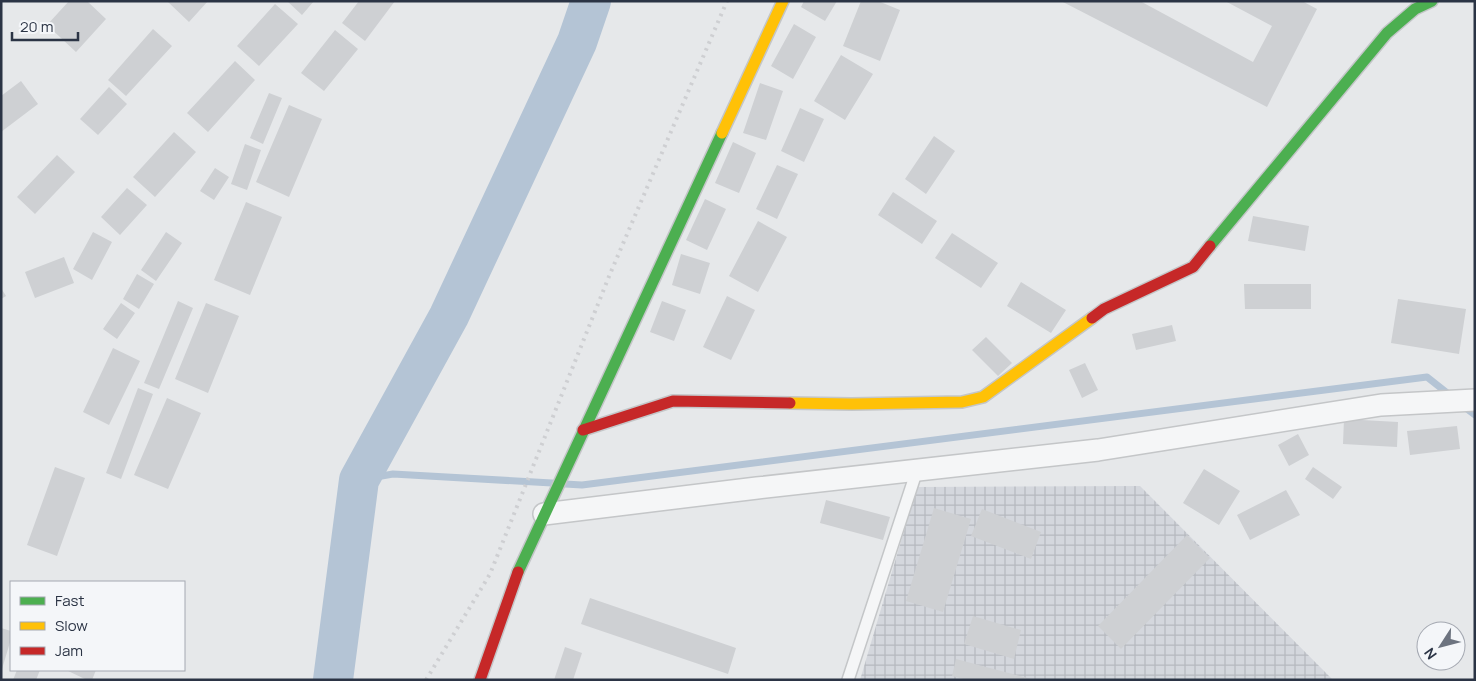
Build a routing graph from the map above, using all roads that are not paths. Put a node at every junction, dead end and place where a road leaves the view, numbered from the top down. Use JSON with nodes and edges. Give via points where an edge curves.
{"nodes":[{"id":1,"x":782,"y":1,"type":"edge"},
{"id":2,"x":1432,"y":1,"type":"edge"},
{"id":3,"x":1475,"y":400,"type":"edge"},
{"id":4,"x":583,"y":430,"type":"junction"},
{"id":5,"x":917,"y":470,"type":"junction"},
{"id":6,"x":548,"y":506,"type":"junction"},
{"id":7,"x":480,"y":680,"type":"edge"},
{"id":8,"x":848,"y":680,"type":"edge"}],
"edges":[{"from":1,"to":4,"type":"street"},
{"from":2,"to":4,"type":"street","via":[[1415,9],[1387,33],[1193,267],[1104,309],[983,396],[962,402],[852,404],[672,401]]},
{"from":3,"to":5,"type":"street","via":[[1381,405],[1098,450]]},
{"from":4,"to":6,"type":"street"},
{"from":5,"to":6,"type":"street"},
{"from":5,"to":8,"type":"lane"},
{"from":6,"to":7,"type":"street","via":[[519,568]]}]}
